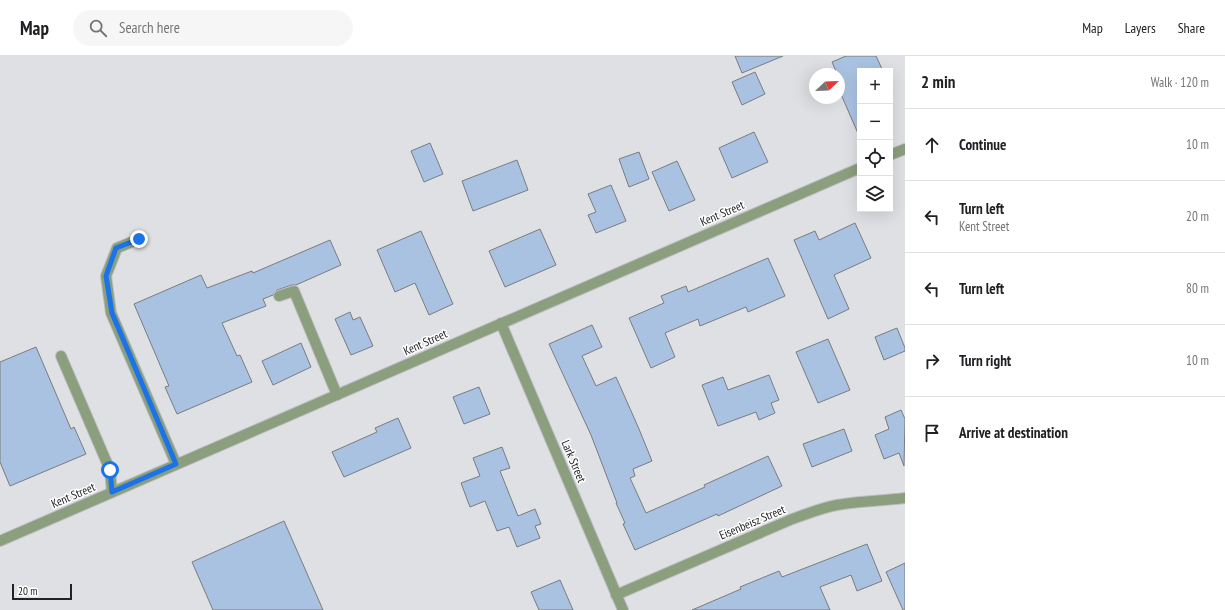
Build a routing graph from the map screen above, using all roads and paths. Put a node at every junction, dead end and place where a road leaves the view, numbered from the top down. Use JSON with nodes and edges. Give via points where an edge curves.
{"nodes":[{"id":1,"x":905,"y":148,"type":"edge"},
{"id":2,"x":893,"y":154,"type":"edge"},
{"id":3,"x":857,"y":169,"type":"edge"},
{"id":4,"x":139,"y":239,"type":"dead end"},
{"id":5,"x":279,"y":296,"type":"dead end"},
{"id":6,"x":501,"y":323,"type":"junction"},
{"id":7,"x":60,"y":356,"type":"dead end"},
{"id":8,"x":337,"y":395,"type":"junction"},
{"id":9,"x":176,"y":464,"type":"junction"},
{"id":10,"x":112,"y":492,"type":"junction"},
{"id":11,"x":905,"y":498,"type":"edge"},
{"id":12,"x":0,"y":541,"type":"edge"},
{"id":13,"x":616,"y":595,"type":"junction"},
{"id":14,"x":622,"y":610,"type":"edge"}],
"edges":[{"from":1,"to":2,"type":"street"},
{"from":3,"to":6,"type":"street","name":"Kent Street"},
{"from":4,"to":9,"type":"street","via":[[116,248],[106,276],[109,298],[112,313]]},
{"from":5,"to":8,"type":"street","via":[[294,291]]},
{"from":6,"to":8,"type":"street","name":"Kent Street"},
{"from":6,"to":13,"type":"street","name":"Lark Street"},
{"from":7,"to":10,"type":"street","via":[[110,470]]},
{"from":8,"to":9,"type":"street","name":"Kent Street"},
{"from":9,"to":10,"type":"street","name":"Kent Street"},
{"from":10,"to":12,"type":"street","name":"Kent Street"},
{"from":11,"to":13,"type":"street","name":"Eisenbeisz Street","via":[[838,505],[814,511]]},
{"from":13,"to":14,"type":"street","name":"Lark Street"}]}
